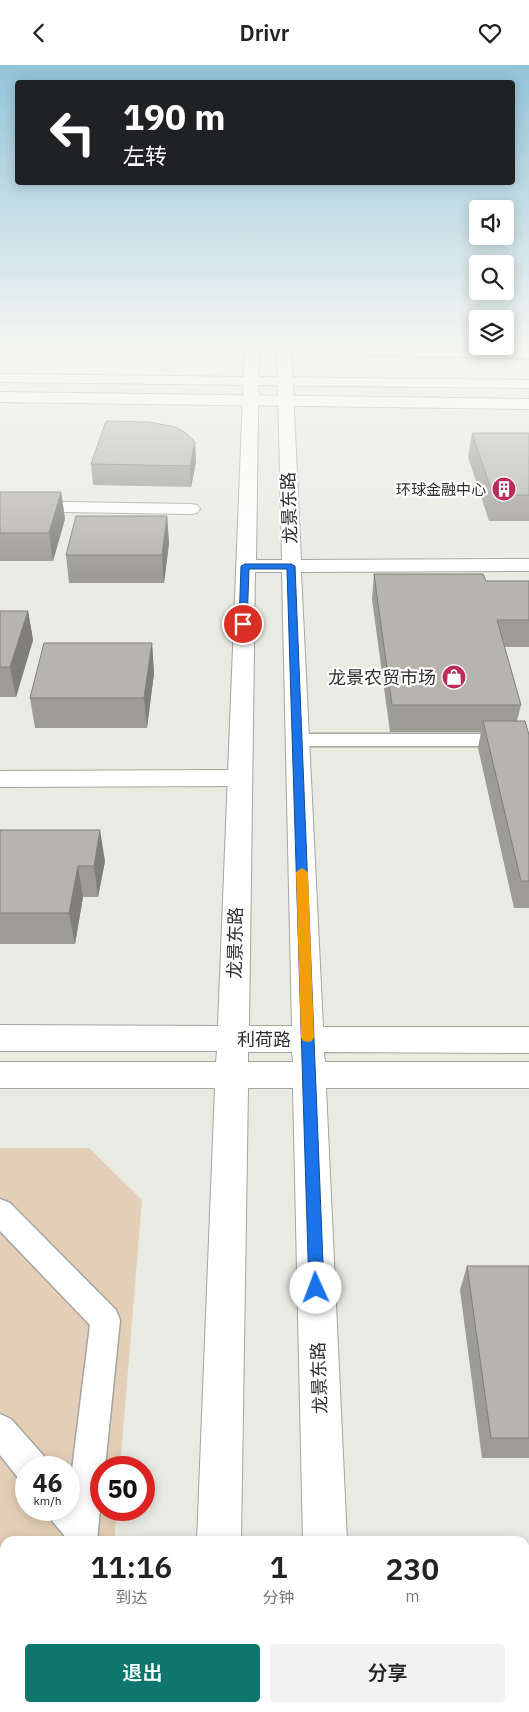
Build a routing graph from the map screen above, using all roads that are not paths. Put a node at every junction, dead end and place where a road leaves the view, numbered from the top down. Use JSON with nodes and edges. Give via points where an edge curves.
{"nodes":[{"id":1,"x":249,"y":422,"type":"edge"},
{"id":2,"x":286,"y":422,"type":"edge"},
{"id":3,"x":0,"y":506,"type":"edge"},
{"id":4,"x":191,"y":509,"type":"dead end"},
{"id":5,"x":529,"y":565,"type":"edge"},
{"id":6,"x":245,"y":566,"type":"junction"},
{"id":7,"x":291,"y":566,"type":"junction"},
{"id":8,"x":298,"y":740,"type":"junction"},
{"id":9,"x":529,"y":740,"type":"edge"},
{"id":10,"x":239,"y":778,"type":"junction"},
{"id":11,"x":0,"y":779,"type":"edge"},
{"id":12,"x":0,"y":1038,"type":"edge"},
{"id":13,"x":233,"y":1039,"type":"junction"},
{"id":14,"x":308,"y":1039,"type":"junction"},
{"id":15,"x":529,"y":1039,"type":"edge"},
{"id":16,"x":0,"y":1075,"type":"edge"},
{"id":17,"x":232,"y":1075,"type":"junction"},
{"id":18,"x":309,"y":1075,"type":"junction"},
{"id":19,"x":529,"y":1075,"type":"edge"},
{"id":20,"x":0,"y":1212,"type":"edge"},
{"id":21,"x":0,"y":1429,"type":"edge"},
{"id":22,"x":22,"y":1456,"type":"edge"},
{"id":23,"x":75,"y":1527,"type":"edge"},
{"id":24,"x":219,"y":1536,"type":"edge"},
{"id":25,"x":325,"y":1536,"type":"edge"}],
"edges":[{"from":1,"to":6,"type":"main road","name":"龙景东路"},
{"from":2,"to":7,"type":"main road","name":"龙景东路"},
{"from":3,"to":4,"type":"main road"},
{"from":5,"to":7,"type":"main road"},
{"from":6,"to":7,"type":"main road"},
{"from":6,"to":10,"type":"main road","name":"龙景东路"},
{"from":7,"to":8,"type":"main road","name":"龙景东路"},
{"from":8,"to":9,"type":"lane"},
{"from":8,"to":14,"type":"main road","name":"龙景东路"},
{"from":10,"to":11,"type":"main road"},
{"from":10,"to":13,"type":"main road","name":"龙景东路"},
{"from":12,"to":13,"type":"main road","name":"利荷路"},
{"from":13,"to":14,"type":"main road","name":"利荷路"},
{"from":13,"to":17,"type":"main road","name":"龙景东路"},
{"from":14,"to":15,"type":"main road","name":"利荷路"},
{"from":14,"to":18,"type":"main road","name":"龙景东路"},
{"from":16,"to":17,"type":"main road","name":"利荷路"},
{"from":17,"to":18,"type":"main road","name":"利荷路"},
{"from":17,"to":24,"type":"main road","name":"龙景东路"},
{"from":18,"to":19,"type":"main road","name":"利荷路"},
{"from":18,"to":25,"type":"main road","name":"龙景东路"},
{"from":20,"to":23,"type":"lane","via":[[106,1320]]},
{"from":21,"to":22,"type":"lane"}]}
